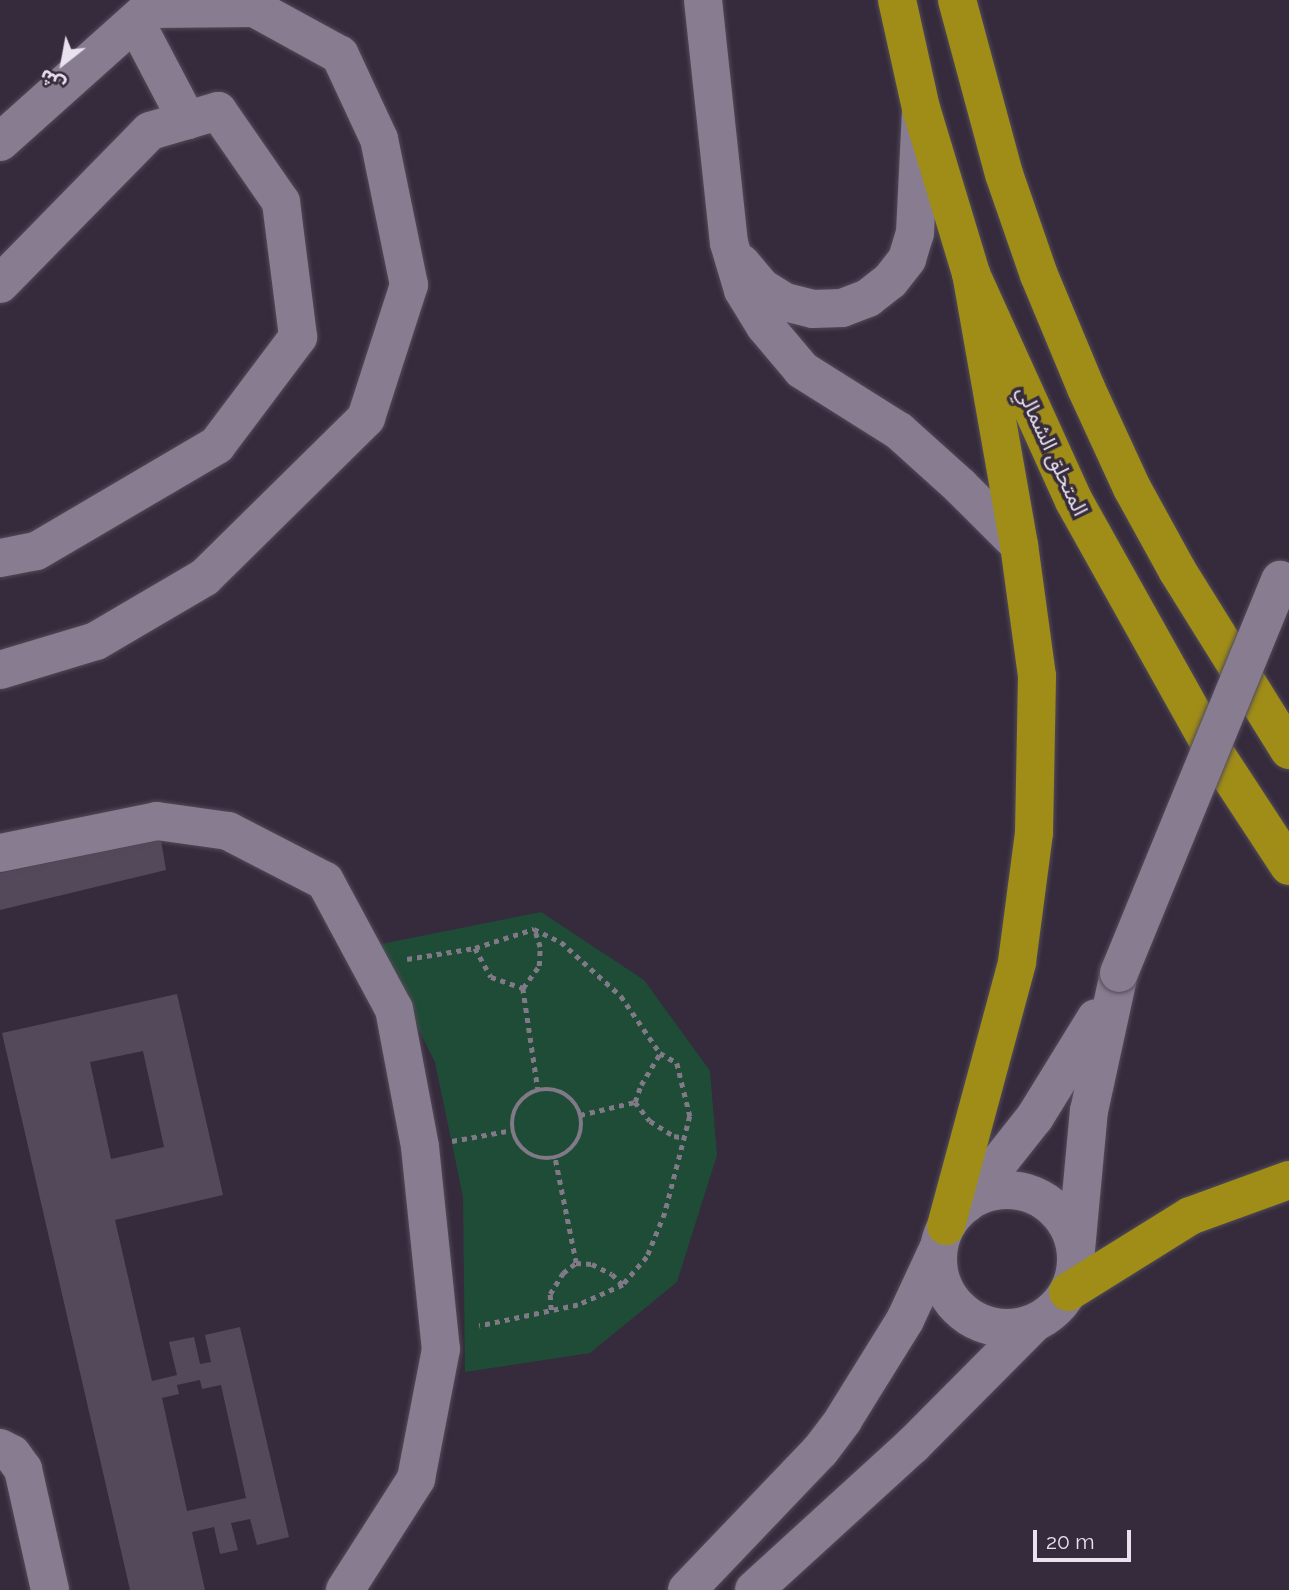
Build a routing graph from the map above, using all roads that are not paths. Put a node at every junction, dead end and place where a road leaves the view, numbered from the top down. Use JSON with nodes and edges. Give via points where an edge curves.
{"nodes":[{"id":1,"x":703,"y":0,"type":"edge"},
{"id":2,"x":897,"y":0,"type":"edge"},
{"id":3,"x":957,"y":0,"type":"edge"},
{"id":4,"x":149,"y":11,"type":"edge"},
{"id":5,"x":921,"y":108,"type":"junction"},
{"id":6,"x":187,"y":120,"type":"junction"},
{"id":7,"x":0,"y":142,"type":"edge"},
{"id":8,"x":729,"y":243,"type":"junction"},
{"id":9,"x":971,"y":274,"type":"junction"},
{"id":10,"x":0,"y":284,"type":"edge"},
{"id":11,"x":1019,"y":545,"type":"junction"},
{"id":12,"x":0,"y":558,"type":"edge"},
{"id":13,"x":1285,"y":569,"type":"edge"},
{"id":14,"x":0,"y":670,"type":"edge"},
{"id":15,"x":1289,"y":750,"type":"edge"},
{"id":16,"x":0,"y":853,"type":"edge"},
{"id":17,"x":1289,"y":866,"type":"edge"},
{"id":18,"x":1119,"y":973,"type":"junction"},
{"id":19,"x":1289,"y":1180,"type":"edge"},
{"id":20,"x":950,"y":1226,"type":"junction"},
{"id":21,"x":1076,"y":1252,"type":"junction"},
{"id":22,"x":1068,"y":1292,"type":"junction"},
{"id":23,"x":1033,"y":1324,"type":"junction"},
{"id":24,"x":0,"y":1448,"type":"edge"},
{"id":25,"x":708,"y":1583,"type":"edge"},
{"id":26,"x":50,"y":1590,"type":"edge"},
{"id":27,"x":345,"y":1590,"type":"edge"},
{"id":28,"x":754,"y":1590,"type":"edge"}],
"edges":[{"from":1,"to":8,"type":"street"},
{"from":2,"to":5,"type":"highway","name":"المتحلق الشمالي"},
{"from":3,"to":15,"type":"highway","via":[[1004,174],[1086,388],[1132,488],[1177,570]]},
{"from":4,"to":6,"type":"street"},
{"from":4,"to":7,"type":"street"},
{"from":4,"to":14,"type":"street","via":[[254,8],[340,55],[379,139],[409,285],[366,418],[205,577],[96,641]]},
{"from":5,"to":8,"type":"street","via":[[915,233],[906,259],[890,281],[868,298],[813,309],[785,302],[761,287]]},
{"from":5,"to":9,"type":"highway","name":"المتحلق الشمالي"},
{"from":6,"to":10,"type":"street","via":[[150,131]]},
{"from":6,"to":12,"type":"street","via":[[218,111],[281,202],[298,337],[217,445],[36,551]]},
{"from":8,"to":11,"type":"street","via":[[743,290],[765,326],[802,370],[900,431]]},
{"from":9,"to":11,"type":"highway"},
{"from":9,"to":17,"type":"highway","name":"المتحلق الشمالي","via":[[1074,501],[1215,752]]},
{"from":11,"to":20,"type":"highway","via":[[1037,676],[1034,833],[1017,962]]},
{"from":13,"to":18,"type":"street","bridge":true},
{"from":16,"to":27,"type":"street","via":[[156,821],[228,831],[326,881],[394,1009],[420,1147],[440,1349],[416,1479]]},
{"from":18,"to":20,"type":"street","via":[[1066,1071]]},
{"from":18,"to":21,"type":"street","via":[[1089,1111]]},
{"from":19,"to":22,"type":"highway","via":[[1190,1216]]},
{"from":20,"to":21,"type":"street","via":[[987,1193],[1011,1190],[1034,1196],[1054,1209],[1069,1228]]},
{"from":20,"to":23,"type":"street","via":[[939,1273],[948,1296],[964,1313],[985,1325],[1009,1329]]},
{"from":20,"to":25,"type":"street","via":[[886,1354],[843,1420]]},
{"from":21,"to":22,"type":"street"},
{"from":22,"to":23,"type":"street","via":[[1053,1311]]},
{"from":23,"to":28,"type":"street","via":[[913,1445]]},
{"from":24,"to":26,"type":"street","via":[[12,1454],[23,1469]]}]}
